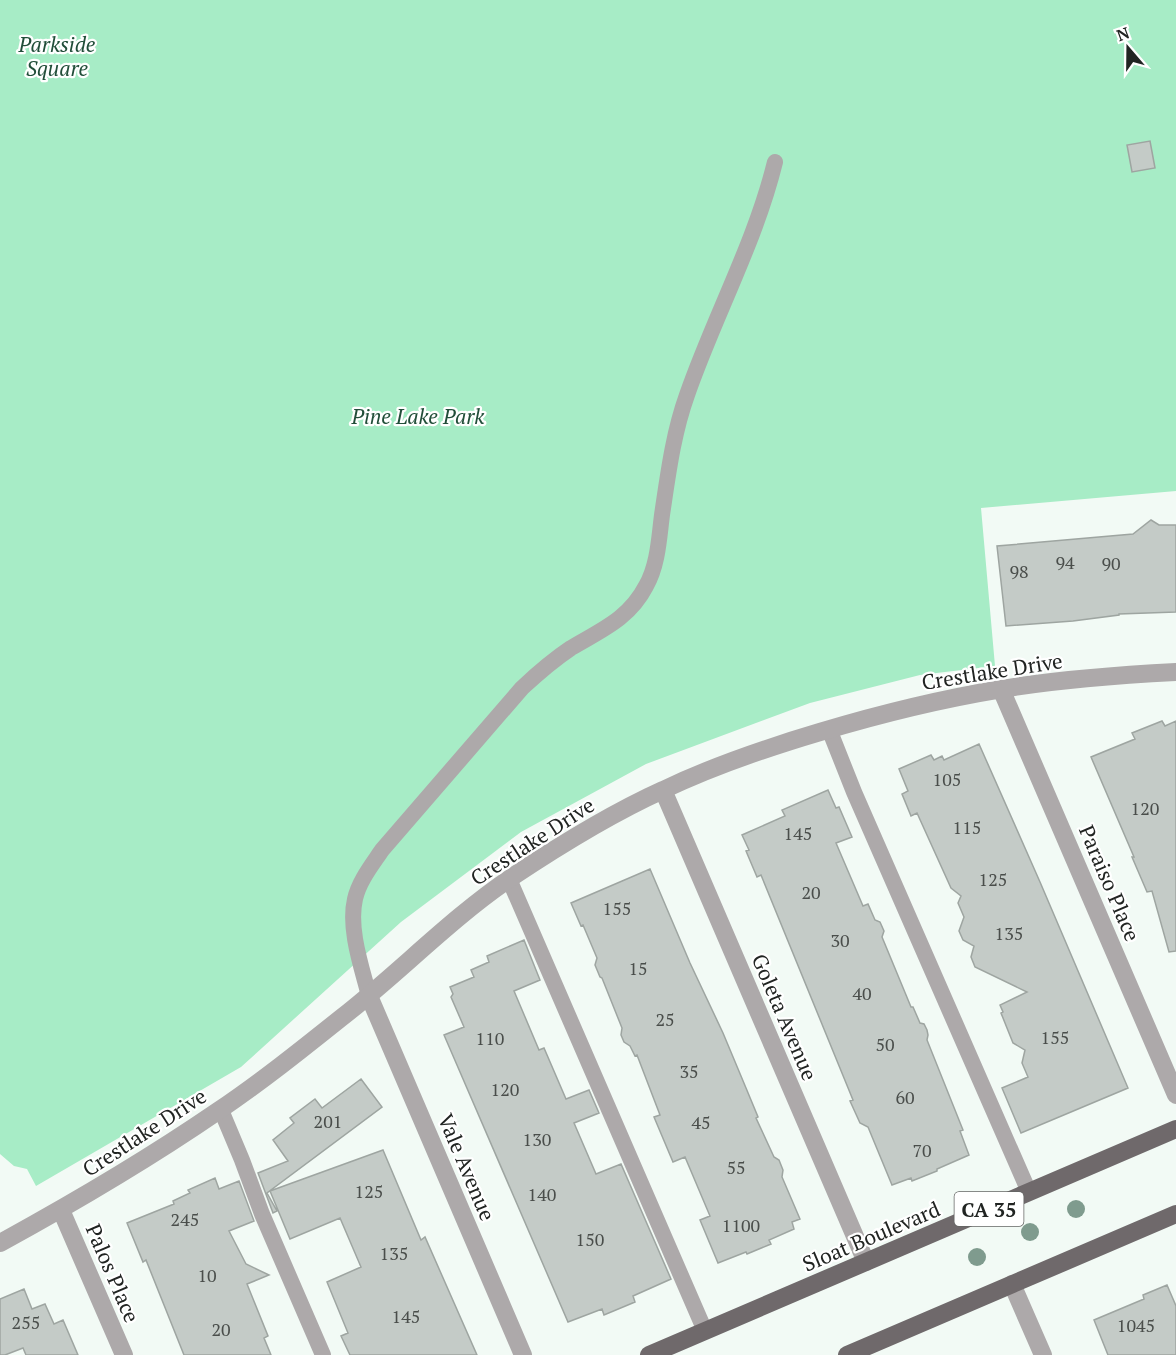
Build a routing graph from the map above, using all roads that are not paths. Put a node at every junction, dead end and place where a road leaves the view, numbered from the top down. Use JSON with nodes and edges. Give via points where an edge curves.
{"nodes":[{"id":1,"x":775,"y":162,"type":"dead end"},
{"id":2,"x":1176,"y":672,"type":"edge"},
{"id":3,"x":1001,"y":689,"type":"junction"},
{"id":4,"x":829,"y":729,"type":"junction"},
{"id":5,"x":663,"y":790,"type":"junction"},
{"id":6,"x":509,"y":879,"type":"junction"},
{"id":7,"x":369,"y":996,"type":"junction"},
{"id":8,"x":1176,"y":1095,"type":"edge"},
{"id":9,"x":220,"y":1110,"type":"junction"},
{"id":10,"x":1176,"y":1129,"type":"edge"},
{"id":11,"x":1029,"y":1192,"type":"junction"},
{"id":12,"x":61,"y":1210,"type":"junction"},
{"id":13,"x":1176,"y":1214,"type":"edge"},
{"id":14,"x":0,"y":1243,"type":"edge"},
{"id":15,"x":866,"y":1262,"type":"junction"},
{"id":16,"x":1012,"y":1284,"type":"junction"},
{"id":17,"x":705,"y":1331,"type":"junction"},
{"id":18,"x":654,"y":1354,"type":"edge"},
{"id":19,"x":124,"y":1355,"type":"edge"},
{"id":20,"x":323,"y":1355,"type":"edge"},
{"id":21,"x":523,"y":1355,"type":"edge"},
{"id":22,"x":847,"y":1355,"type":"edge"},
{"id":23,"x":1043,"y":1355,"type":"edge"}],
"edges":[{"from":1,"to":7,"type":"lane","via":[[761,210],[676,432],[658,547],[647,585],[624,616],[570,649],[522,688],[382,850],[360,885],[353,913]]},
{"from":2,"to":3,"type":"street","name":"Crestlake Drive"},
{"from":3,"to":4,"type":"street","name":"Crestlake Drive","via":[[914,706]]},
{"from":3,"to":8,"type":"street","name":"Paraiso Place"},
{"from":4,"to":5,"type":"street","name":"Crestlake Drive","via":[[702,772]]},
{"from":4,"to":11,"type":"lane"},
{"from":5,"to":6,"type":"street","name":"Crestlake Drive","via":[[620,811]]},
{"from":5,"to":15,"type":"street","name":"Goleta Avenue"},
{"from":6,"to":7,"type":"street","name":"Crestlake Drive"},
{"from":6,"to":17,"type":"lane"},
{"from":7,"to":9,"type":"street","name":"Crestlake Drive"},
{"from":7,"to":21,"type":"street","name":"Vale Avenue"},
{"from":9,"to":12,"type":"street","name":"Crestlake Drive"},
{"from":9,"to":20,"type":"lane"},
{"from":10,"to":11,"type":"main road","name":"Sloat Boulevard","number":"CA 35"},
{"from":11,"to":15,"type":"main road","name":"Sloat Boulevard","number":"CA 35"},
{"from":12,"to":14,"type":"street","name":"Crestlake Drive"},
{"from":12,"to":19,"type":"street","name":"Palos Place"},
{"from":13,"to":16,"type":"main road"},
{"from":15,"to":17,"type":"main road","name":"Sloat Boulevard","number":"CA 35"},
{"from":16,"to":22,"type":"main road"},
{"from":16,"to":23,"type":"street"},
{"from":17,"to":18,"type":"main road","name":"Sloat Boulevard","number":"CA 35"}]}
